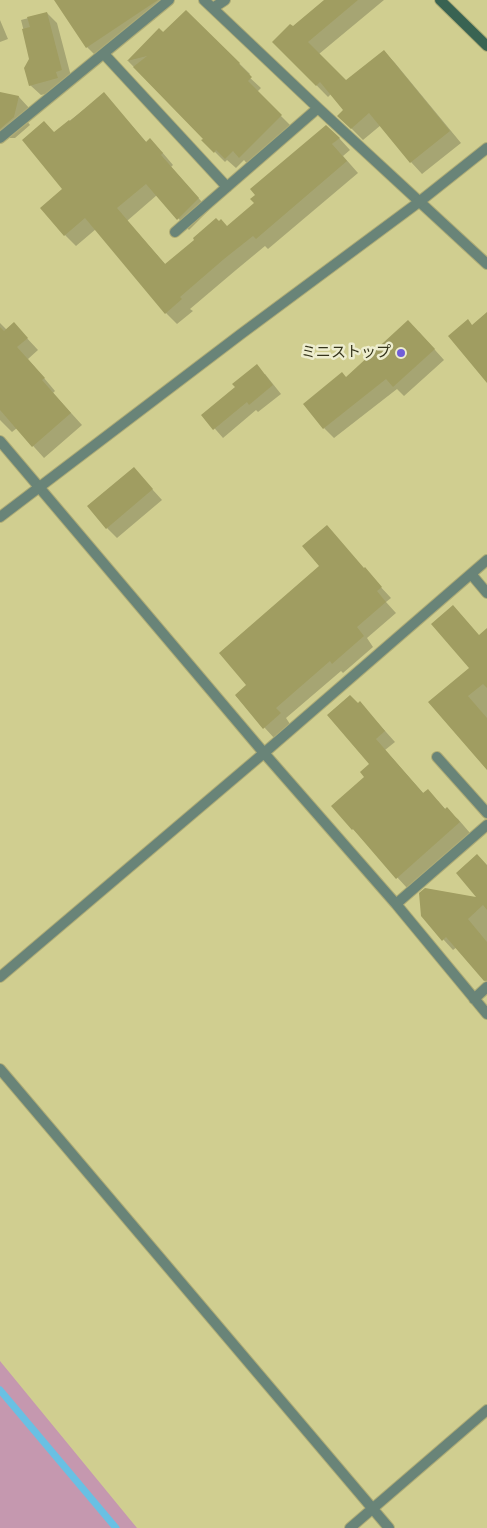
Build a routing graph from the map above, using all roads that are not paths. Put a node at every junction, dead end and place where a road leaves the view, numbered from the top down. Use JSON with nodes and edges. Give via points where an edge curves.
{"nodes":[{"id":1,"x":168,"y":0,"type":"edge"},
{"id":2,"x":204,"y":0,"type":"edge"},
{"id":3,"x":225,"y":0,"type":"edge"},
{"id":4,"x":440,"y":0,"type":"edge"},
{"id":5,"x":213,"y":8,"type":"junction"},
{"id":6,"x":487,"y":46,"type":"edge"},
{"id":7,"x":104,"y":54,"type":"junction"},
{"id":8,"x":318,"y":108,"type":"junction"},
{"id":9,"x":0,"y":138,"type":"edge"},
{"id":10,"x":487,"y":148,"type":"edge"},
{"id":11,"x":227,"y":187,"type":"junction"},
{"id":12,"x":419,"y":202,"type":"junction"},
{"id":13,"x":175,"y":232,"type":"dead end"},
{"id":14,"x":487,"y":264,"type":"edge"},
{"id":15,"x":0,"y":441,"type":"edge"},
{"id":16,"x":39,"y":487,"type":"junction"},
{"id":17,"x":0,"y":517,"type":"edge"},
{"id":18,"x":487,"y":560,"type":"edge"},
{"id":19,"x":471,"y":574,"type":"junction"},
{"id":20,"x":487,"y":593,"type":"edge"},
{"id":21,"x":264,"y":754,"type":"junction"},
{"id":22,"x":438,"y":756,"type":"dead end"},
{"id":23,"x":487,"y":813,"type":"edge"},
{"id":24,"x":487,"y":825,"type":"edge"},
{"id":25,"x":396,"y":904,"type":"junction"},
{"id":26,"x":0,"y":977,"type":"edge"},
{"id":27,"x":487,"y":988,"type":"edge"},
{"id":28,"x":474,"y":999,"type":"junction"},
{"id":29,"x":487,"y":1014,"type":"edge"},
{"id":30,"x":0,"y":1069,"type":"edge"},
{"id":31,"x":487,"y":1410,"type":"edge"},
{"id":32,"x":373,"y":1509,"type":"junction"},
{"id":33,"x":350,"y":1528,"type":"edge"},
{"id":34,"x":389,"y":1528,"type":"edge"}],
"edges":[{"from":1,"to":7,"type":"street"},
{"from":2,"to":5,"type":"street"},
{"from":3,"to":5,"type":"street"},
{"from":4,"to":6,"type":"main road"},
{"from":5,"to":8,"type":"street"},
{"from":7,"to":9,"type":"street"},
{"from":7,"to":11,"type":"street"},
{"from":8,"to":11,"type":"street"},
{"from":8,"to":12,"type":"street"},
{"from":10,"to":12,"type":"street"},
{"from":11,"to":13,"type":"street"},
{"from":12,"to":14,"type":"street"},
{"from":12,"to":16,"type":"street"},
{"from":15,"to":16,"type":"street"},
{"from":16,"to":17,"type":"street"},
{"from":16,"to":21,"type":"street"},
{"from":18,"to":19,"type":"street"},
{"from":19,"to":20,"type":"street"},
{"from":19,"to":21,"type":"street"},
{"from":21,"to":25,"type":"street"},
{"from":21,"to":26,"type":"street"},
{"from":22,"to":23,"type":"street"},
{"from":24,"to":25,"type":"street"},
{"from":25,"to":28,"type":"street"},
{"from":27,"to":28,"type":"street"},
{"from":28,"to":29,"type":"street"},
{"from":30,"to":32,"type":"street"},
{"from":31,"to":32,"type":"street"},
{"from":32,"to":33,"type":"street"},
{"from":32,"to":34,"type":"street"}]}
